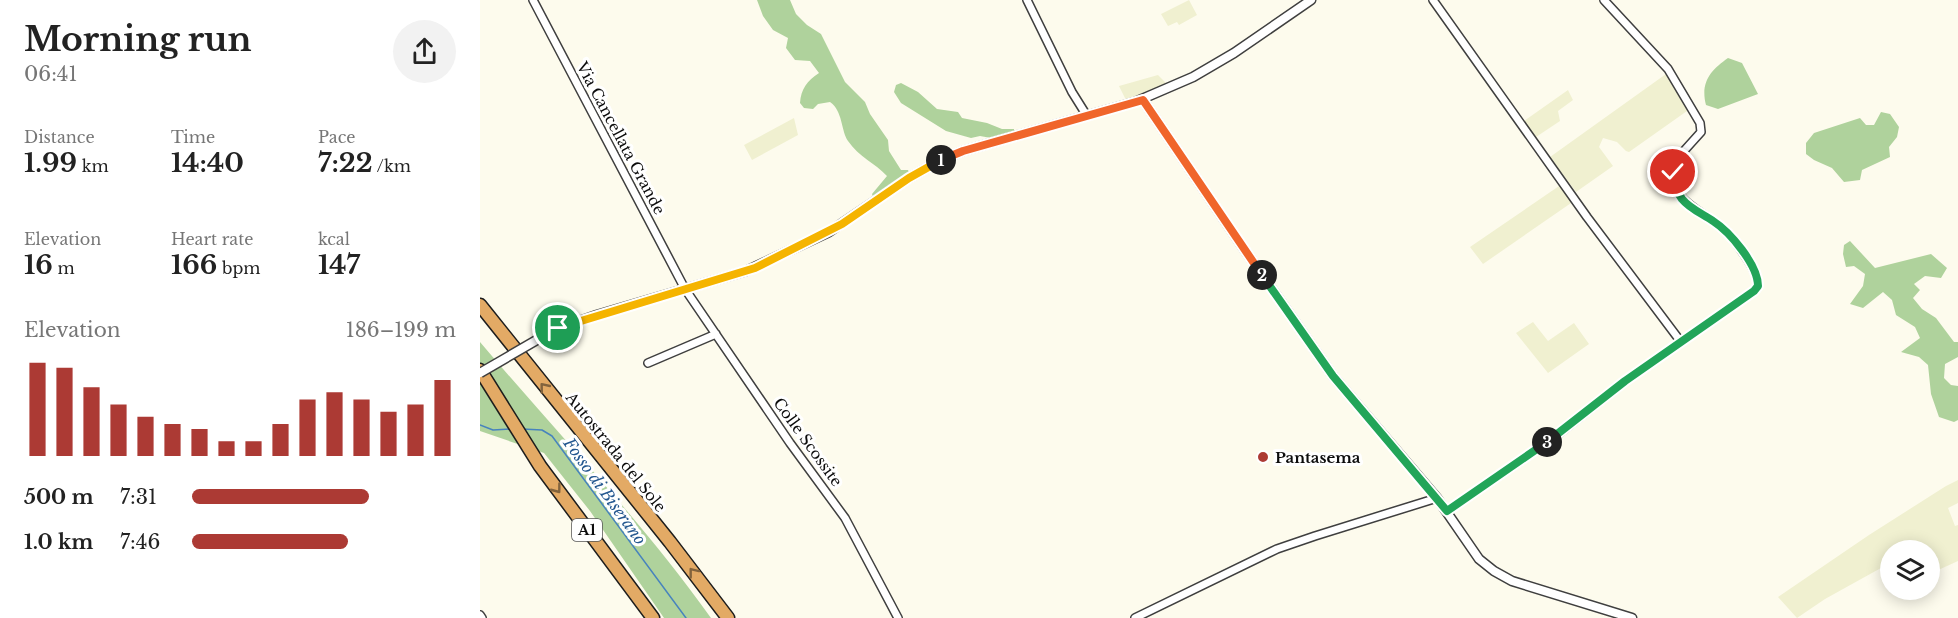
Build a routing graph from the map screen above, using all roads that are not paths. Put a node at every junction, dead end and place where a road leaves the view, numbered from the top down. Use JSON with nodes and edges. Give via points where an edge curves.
{"nodes":[{"id":1,"x":533,"y":0,"type":"edge"},
{"id":2,"x":1027,"y":0,"type":"edge"},
{"id":3,"x":1311,"y":0,"type":"edge"},
{"id":4,"x":1433,"y":0,"type":"edge"},
{"id":5,"x":1604,"y":0,"type":"edge"},
{"id":6,"x":1143,"y":100,"type":"junction"},
{"id":7,"x":1087,"y":116,"type":"junction"},
{"id":8,"x":685,"y":289,"type":"junction"},
{"id":9,"x":480,"y":305,"type":"edge"},
{"id":10,"x":716,"y":334,"type":"junction"},
{"id":11,"x":1681,"y":342,"type":"junction"},
{"id":12,"x":648,"y":363,"type":"dead end"},
{"id":13,"x":480,"y":371,"type":"edge"},
{"id":14,"x":1437,"y":498,"type":"junction"},
{"id":15,"x":1447,"y":511,"type":"junction"},
{"id":16,"x":1139,"y":617,"type":"edge"},
{"id":17,"x":653,"y":618,"type":"edge"},
{"id":18,"x":728,"y":618,"type":"edge"},
{"id":19,"x":898,"y":618,"type":"edge"},
{"id":20,"x":1629,"y":618,"type":"edge"}],
"edges":[{"from":1,"to":8,"type":"street","name":"Via Cancellata Grande"},
{"from":2,"to":7,"type":"street"},
{"from":3,"to":6,"type":"street","via":[[1223,61]]},
{"from":4,"to":11,"type":"street"},
{"from":5,"to":11,"type":"street","via":[[1668,69],[1700,123],[1701,132],[1673,164],[1680,195],[1731,237],[1758,281],[1754,291]]},
{"from":6,"to":7,"type":"street"},
{"from":6,"to":14,"type":"street","via":[[1333,376]]},
{"from":7,"to":8,"type":"street","via":[[950,156],[918,172],[812,241],[755,268]]},
{"from":8,"to":10,"type":"street","name":"Colle Scossite"},
{"from":8,"to":13,"type":"street","bridge":true,"via":[[554,330]]},
{"from":18,"to":9,"type":"highway","name":"Autostrada del Sole","one_way":true},
{"from":10,"to":12,"type":"street"},
{"from":10,"to":19,"type":"street","name":"Colle Scossite","via":[[845,518]]},
{"from":11,"to":15,"type":"street","via":[[1552,439]]},
{"from":13,"to":17,"type":"highway","number":"A1","one_way":true,"via":[[540,466]]},
{"from":14,"to":15,"type":"street"},
{"from":14,"to":16,"type":"street","via":[[1277,549]]},
{"from":15,"to":20,"type":"street","via":[[1477,557],[1498,574]]}]}
